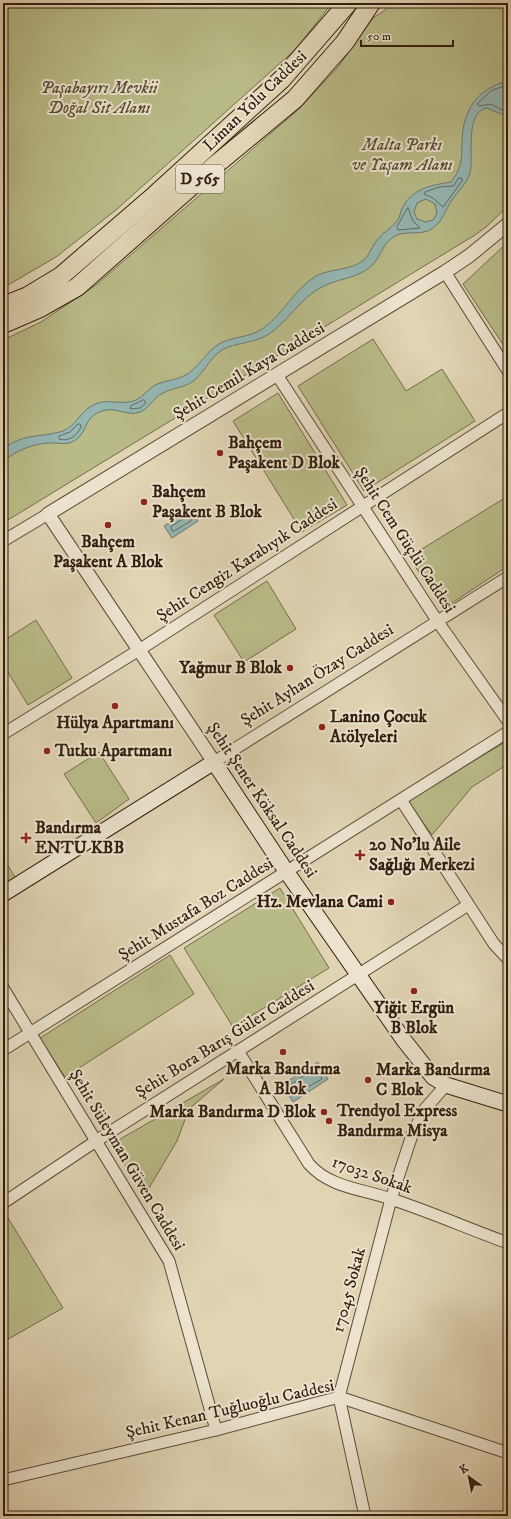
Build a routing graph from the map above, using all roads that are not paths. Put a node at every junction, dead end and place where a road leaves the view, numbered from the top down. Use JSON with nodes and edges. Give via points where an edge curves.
{"nodes":[{"id":1,"x":348,"y":3,"type":"edge"},
{"id":2,"x":371,"y":3,"type":"edge"},
{"id":3,"x":508,"y":224,"type":"edge"},
{"id":4,"x":445,"y":272,"type":"junction"},
{"id":5,"x":3,"y":306,"type":"edge"},
{"id":6,"x":3,"y":324,"type":"edge"},
{"id":7,"x":508,"y":371,"type":"edge"},
{"id":8,"x":277,"y":375,"type":"junction"},
{"id":9,"x":508,"y":413,"type":"edge"},
{"id":10,"x":362,"y":506,"type":"junction"},
{"id":11,"x":48,"y":514,"type":"junction"},
{"id":12,"x":3,"y":541,"type":"edge"},
{"id":13,"x":508,"y":577,"type":"edge"},
{"id":14,"x":438,"y":622,"type":"junction"},
{"id":15,"x":139,"y":650,"type":"junction"},
{"id":16,"x":508,"y":721,"type":"edge"},
{"id":17,"x":508,"y":732,"type":"edge"},
{"id":18,"x":3,"y":734,"type":"edge"},
{"id":19,"x":214,"y":762,"type":"junction"},
{"id":20,"x":401,"y":800,"type":"junction"},
{"id":21,"x":286,"y":872,"type":"junction"},
{"id":22,"x":3,"y":894,"type":"edge"},
{"id":23,"x":468,"y":906,"type":"junction"},
{"id":24,"x":508,"y":959,"type":"edge"},
{"id":25,"x":358,"y":975,"type":"junction"},
{"id":26,"x":3,"y":988,"type":"edge"},
{"id":27,"x":31,"y":1033,"type":"junction"},
{"id":28,"x":3,"y":1050,"type":"edge"},
{"id":29,"x":238,"y":1051,"type":"junction"},
{"id":30,"x":446,"y":1085,"type":"junction"},
{"id":31,"x":508,"y":1104,"type":"edge"},
{"id":32,"x":96,"y":1141,"type":"junction"},
{"id":33,"x":391,"y":1199,"type":"junction"},
{"id":34,"x":3,"y":1203,"type":"edge"},
{"id":35,"x":508,"y":1243,"type":"edge"},
{"id":36,"x":339,"y":1397,"type":"junction"},
{"id":37,"x":216,"y":1430,"type":"junction"},
{"id":38,"x":508,"y":1453,"type":"edge"},
{"id":39,"x":3,"y":1480,"type":"edge"},
{"id":40,"x":365,"y":1516,"type":"edge"}],
"edges":[{"from":1,"to":5,"type":"highway","name":"Liman Yolu Caddesi","number":"D 565","via":[[282,79],[155,195],[61,276],[28,296]]},
{"from":2,"to":6,"type":"highway","name":"Liman Yolu Caddesi","number":"D 565","via":[[345,42],[295,99],[77,287],[40,308]]},
{"from":3,"to":4,"type":"street","name":"Şehit Cemil Kaya Caddesi"},
{"from":4,"to":7,"type":"street"},
{"from":4,"to":8,"type":"street","name":"Şehit Cemil Kaya Caddesi"},
{"from":8,"to":10,"type":"street","name":"Şehit Cem Güçlü Caddesi"},
{"from":8,"to":11,"type":"street","name":"Şehit Cemil Kaya Caddesi"},
{"from":9,"to":10,"type":"street","name":"Şehit Cengiz Karabıyık Caddesi"},
{"from":10,"to":14,"type":"street","name":"Şehit Cem Güçlü Caddesi"},
{"from":10,"to":15,"type":"street","name":"Şehit Cengiz Karabıyık Caddesi"},
{"from":11,"to":12,"type":"street","name":"Şehit Cemil Kaya Caddesi"},
{"from":11,"to":15,"type":"street","name":"Şehit Şener Köksal Caddesi"},
{"from":13,"to":14,"type":"street","name":"Şehit Ayhan Özay Caddesi"},
{"from":14,"to":16,"type":"street","name":"Şehit Cem Güçlü Caddesi"},
{"from":14,"to":19,"type":"street","name":"Şehit Ayhan Özay Caddesi"},
{"from":15,"to":18,"type":"street","name":"Şehit Cengiz Karabıyık Caddesi"},
{"from":15,"to":19,"type":"street","name":"Şehit Şener Köksal Caddesi"},
{"from":17,"to":20,"type":"street","name":"Şehit Mustafa Boz Caddesi"},
{"from":19,"to":21,"type":"main road","name":"Şehit Şener Köksal Caddesi"},
{"from":19,"to":22,"type":"main road","name":"Şehit Ayhan Özay Caddesi"},
{"from":20,"to":21,"type":"street","name":"Şehit Mustafa Boz Caddesi"},
{"from":20,"to":23,"type":"street"},
{"from":21,"to":25,"type":"main road","name":"Şehit Şener Köksal Caddesi"},
{"from":21,"to":27,"type":"street","name":"Şehit Mustafa Boz Caddesi"},
{"from":23,"to":24,"type":"street","via":[[494,944]]},
{"from":23,"to":25,"type":"street","name":"Şehit Bora Barış Güler Caddesi"},
{"from":25,"to":29,"type":"street","name":"Şehit Bora Barış Güler Caddesi"},
{"from":25,"to":30,"type":"main road","name":"Şehit Şener Köksal Caddesi","via":[[420,1061],[433,1077]]},
{"from":26,"to":27,"type":"street","name":"Şehit Süleyman Güven Caddesi"},
{"from":27,"to":28,"type":"street","name":"Şehit Mustafa Boz Caddesi"},
{"from":27,"to":32,"type":"street","name":"Şehit Süleyman Güven Caddesi"},
{"from":29,"to":32,"type":"street","name":"Şehit Bora Barış Güler Caddesi"},
{"from":29,"to":33,"type":"street","name":"17032 Sokak","via":[[314,1171],[335,1184]]},
{"from":30,"to":31,"type":"main road","name":"Şehit Şener Köksal Caddesi"},
{"from":30,"to":33,"type":"street","name":"17045 Sokak","via":[[424,1110],[412,1135]]},
{"from":32,"to":34,"type":"street","name":"Şehit Bora Barış Güler Caddesi"},
{"from":32,"to":37,"type":"street","name":"Şehit Süleyman Güven Caddesi","via":[[170,1261]]},
{"from":33,"to":35,"type":"street","name":"17032 Sokak"},
{"from":33,"to":36,"type":"street","name":"17045 Sokak"},
{"from":36,"to":37,"type":"street","name":"Şehit Kenan Tuğluoğlu Caddesi"},
{"from":36,"to":38,"type":"street","name":"Şehit Kenan Tuğluoğlu Caddesi"},
{"from":36,"to":40,"type":"street","name":"17045 Sokak"},
{"from":37,"to":39,"type":"street","name":"Şehit Kenan Tuğluoğlu Caddesi"}]}
